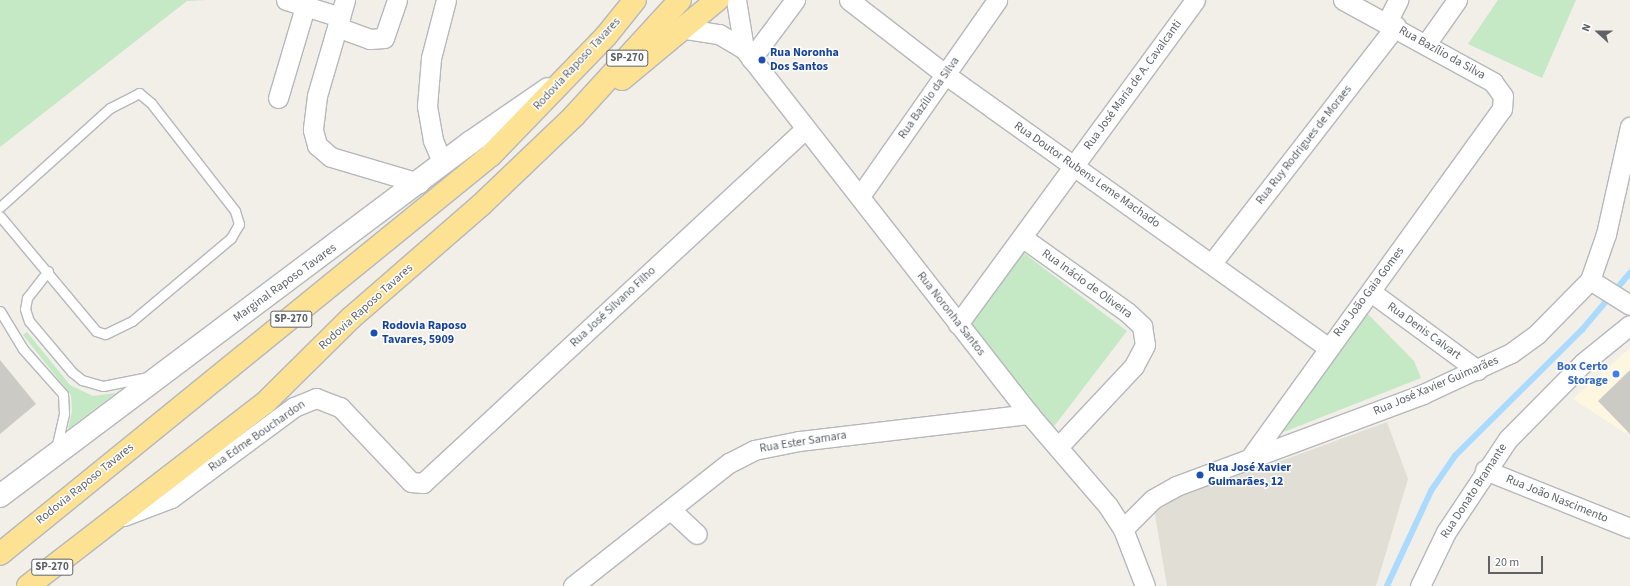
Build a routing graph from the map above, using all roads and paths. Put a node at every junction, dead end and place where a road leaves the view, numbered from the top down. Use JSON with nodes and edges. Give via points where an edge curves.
{"nodes":[{"id":1,"x":286,"y":0,"type":"edge"},
{"id":2,"x":397,"y":0,"type":"edge"},
{"id":3,"x":446,"y":0,"type":"edge"},
{"id":4,"x":635,"y":0,"type":"edge"},
{"id":5,"x":680,"y":0,"type":"edge"},
{"id":6,"x":716,"y":0,"type":"edge"},
{"id":7,"x":736,"y":0,"type":"edge"},
{"id":8,"x":795,"y":0,"type":"edge"},
{"id":9,"x":849,"y":0,"type":"edge"},
{"id":10,"x":997,"y":0,"type":"edge"},
{"id":11,"x":1195,"y":0,"type":"edge"},
{"id":12,"x":1343,"y":0,"type":"edge"},
{"id":13,"x":1398,"y":0,"type":"edge"},
{"id":14,"x":1457,"y":0,"type":"edge"},
{"id":15,"x":306,"y":3,"type":"edge"},
{"id":16,"x":340,"y":15,"type":"edge"},
{"id":17,"x":1391,"y":24,"type":"junction"},
{"id":18,"x":686,"y":29,"type":"junction"},
{"id":19,"x":1426,"y":44,"type":"junction"},
{"id":20,"x":747,"y":54,"type":"junction"},
{"id":21,"x":572,"y":72,"type":"junction"},
{"id":22,"x":946,"y":75,"type":"junction"},
{"id":23,"x":278,"y":98,"type":"dead end"},
{"id":24,"x":574,"y":116,"type":"junction"},
{"id":25,"x":1489,"y":127,"type":"joint"},
{"id":26,"x":1630,"y":127,"type":"edge"},
{"id":27,"x":804,"y":130,"type":"junction"},
{"id":28,"x":443,"y":164,"type":"junction"},
{"id":29,"x":1074,"y":165,"type":"junction"},
{"id":30,"x":419,"y":183,"type":"junction"},
{"id":31,"x":860,"y":196,"type":"junction"},
{"id":32,"x":0,"y":207,"type":"edge"},
{"id":33,"x":0,"y":216,"type":"edge"},
{"id":34,"x":1023,"y":238,"type":"junction"},
{"id":35,"x":1212,"y":263,"type":"junction"},
{"id":36,"x":48,"y":271,"type":"junction"},
{"id":37,"x":1594,"y":282,"type":"junction"},
{"id":38,"x":1371,"y":292,"type":"junction"},
{"id":39,"x":1626,"y":302,"type":"edge"},
{"id":40,"x":0,"y":311,"type":"edge"},
{"id":41,"x":958,"y":324,"type":"junction"},
{"id":42,"x":1630,"y":326,"type":"edge"},
{"id":43,"x":1328,"y":347,"type":"junction"},
{"id":44,"x":1478,"y":370,"type":"junction"},
{"id":45,"x":162,"y":375,"type":"junction"},
{"id":46,"x":1029,"y":414,"type":"junction"},
{"id":47,"x":1058,"y":447,"type":"junction"},
{"id":48,"x":54,"y":454,"type":"junction"},
{"id":49,"x":1250,"y":458,"type":"junction"},
{"id":50,"x":1485,"y":470,"type":"junction"},
{"id":51,"x":423,"y":483,"type":"joint"},
{"id":52,"x":0,"y":496,"type":"edge"},
{"id":53,"x":671,"y":510,"type":"junction"},
{"id":54,"x":117,"y":519,"type":"junction"},
{"id":55,"x":1630,"y":528,"type":"edge"},
{"id":56,"x":1123,"y":529,"type":"junction"},
{"id":57,"x":697,"y":534,"type":"dead end"},
{"id":58,"x":76,"y":549,"type":"junction"},
{"id":59,"x":0,"y":554,"type":"edge"},
{"id":60,"x":28,"y":586,"type":"edge"},
{"id":61,"x":51,"y":586,"type":"edge"},
{"id":62,"x":573,"y":586,"type":"edge"},
{"id":63,"x":1145,"y":586,"type":"edge"},
{"id":64,"x":1420,"y":586,"type":"edge"}],
"edges":[{"from":1,"to":15,"type":"street"},
{"from":2,"to":16,"type":"street","via":[[384,38],[370,39]]},
{"from":3,"to":28,"type":"street","via":[[430,58],[427,106],[433,140]]},
{"from":4,"to":21,"type":"highway","name":"Rodovia Raposo Tavares","number":"SP-270"},
{"from":5,"to":24,"type":"highway","name":"Rodovia Raposo Tavares","number":"SP-270"},
{"from":6,"to":18,"type":"highway"},
{"from":7,"to":20,"type":"street","name":"Rua Noronha Santos"},
{"from":8,"to":20,"type":"street"},
{"from":9,"to":22,"type":"street","name":"Rua Doutor Rubens Leme Machado"},
{"from":10,"to":22,"type":"street","name":"Rua Bazílio da Silva"},
{"from":11,"to":29,"type":"street","name":"Rua José Maria de A. Cavalcanti"},
{"from":12,"to":17,"type":"street","name":"Rua Bazílio da Silva"},
{"from":13,"to":17,"type":"street","name":"Rua Ruy Rodrigues de Moraes"},
{"from":14,"to":19,"type":"street"},
{"from":15,"to":16,"type":"street"},
{"from":15,"to":23,"type":"street"},
{"from":16,"to":30,"type":"street","via":[[317,96],[313,130],[317,145],[331,157]]},
{"from":17,"to":19,"type":"street","name":"Rua Bazílio da Silva"},
{"from":17,"to":35,"type":"street","name":"Rua Ruy Rodrigues de Moraes"},
{"from":18,"to":20,"type":"street","name":"Rua Noronha Santos","via":[[719,34]]},
{"from":18,"to":24,"type":"highway"},
{"from":19,"to":25,"type":"street","name":"Rua Bazílio da Silva","via":[[1493,82],[1503,96],[1502,109]]},
{"from":20,"to":27,"type":"street","name":"Rua Noronha Santos"},
{"from":21,"to":28,"type":"main road","name":"Marginal Raposo Tavares"},
{"from":21,"to":59,"type":"highway","name":"Rodovia Raposo Tavares","number":"SP-270","via":[[491,154],[410,223]]},
{"from":22,"to":29,"type":"street","name":"Rua Doutor Rubens Leme Machado"},
{"from":22,"to":31,"type":"street","name":"Rua Bazílio da Silva"},
{"from":24,"to":54,"type":"highway","name":"Rodovia Raposo Tavares","number":"SP-270","via":[[481,206],[351,318],[264,404]]},
{"from":25,"to":38,"type":"street","name":"Rua João Gaia Gomes"},
{"from":26,"to":37,"type":"street","name":"Rua José Xavier Guimarães"},
{"from":27,"to":31,"type":"street","name":"Rua Noronha Santos"},
{"from":27,"to":51,"type":"street","name":"Rua José Silvano Filho"},
{"from":28,"to":30,"type":"main road","name":"Marginal Raposo Tavares"},
{"from":29,"to":34,"type":"street","name":"Rua José Maria de A. Cavalcanti"},
{"from":29,"to":35,"type":"street","name":"Rua Doutor Rubens Leme Machado"},
{"from":30,"to":45,"type":"main road","name":"Marginal Raposo Tavares"},
{"from":31,"to":41,"type":"street","name":"Rua Noronha Santos"},
{"from":32,"to":36,"type":"lane","via":[[110,108],[138,93],[151,103],[238,217],[239,224],[231,238],[113,333],[96,331]]},
{"from":33,"to":36,"type":"lane"},
{"from":34,"to":41,"type":"street","name":"Rua José Maria de A. Cavalcanti"},
{"from":34,"to":47,"type":"street","name":"Rua Inácio de Oliveira","via":[[1127,312],[1142,326],[1145,345],[1134,366]]},
{"from":35,"to":43,"type":"street","name":"Rua Doutor Rubens Leme Machado"},
{"from":36,"to":45,"type":"lane","via":[[27,298],[25,309],[28,321],[72,372],[82,380],[103,386]]},
{"from":37,"to":39,"type":"street"},
{"from":37,"to":44,"type":"street","name":"Rua José Xavier Guimarães","via":[[1538,334],[1511,354]]},
{"from":38,"to":43,"type":"street","name":"Rua João Gaia Gomes"},
{"from":38,"to":44,"type":"street","name":"Rua Denis Calvart"},
{"from":40,"to":48,"type":"lane","via":[[23,349],[63,394],[64,414]]},
{"from":41,"to":46,"type":"street","name":"Rua Noronha Santos"},
{"from":42,"to":50,"type":"street","name":"Rua Donato Bramante","via":[[1583,363],[1508,438]]},
{"from":43,"to":49,"type":"street","name":"Rua João Gaia Gomes"},
{"from":44,"to":49,"type":"street","name":"Rua José Xavier Guimarães","via":[[1423,394]]},
{"from":45,"to":48,"type":"main road","name":"Marginal Raposo Tavares"},
{"from":46,"to":47,"type":"street","name":"Rua Noronha Santos"},
{"from":46,"to":53,"type":"street","name":"Rua Ester Samara","via":[[799,440],[754,450],[729,463]]},
{"from":47,"to":56,"type":"street","name":"Rua Noronha Santos"},
{"from":48,"to":52,"type":"main road","name":"Marginal Raposo Tavares"},
{"from":49,"to":56,"type":"street","name":"Rua José Xavier Guimarães","via":[[1176,486],[1153,499]]},
{"from":50,"to":55,"type":"street","name":"Rua João Nascimento"},
{"from":50,"to":64,"type":"street","name":"Rua Donato Bramante","via":[[1446,532]]},
{"from":51,"to":54,"type":"street","name":"Rua Edme Bouchardon","via":[[411,482],[340,407],[316,398],[294,407],[171,498]]},
{"from":53,"to":57,"type":"street"},
{"from":53,"to":62,"type":"street","name":"Rua Ester Samara"},
{"from":54,"to":58,"type":"highway","name":"Rodovia Raposo Tavares","number":"SP-270"},
{"from":56,"to":63,"type":"street","name":"Rua Noronha Santos"},
{"from":58,"to":60,"type":"highway","name":"Rodovia Raposo Tavares","number":"SP-270"},
{"from":58,"to":61,"type":"highway"}]}
